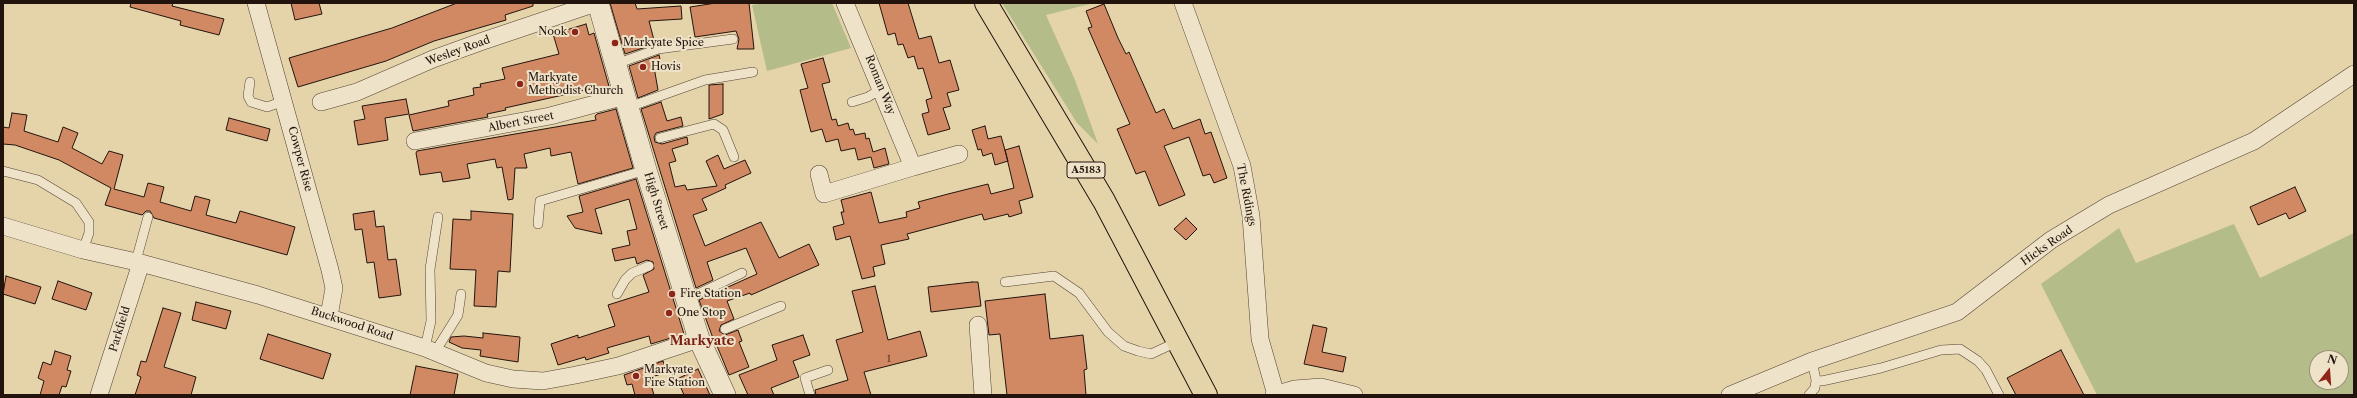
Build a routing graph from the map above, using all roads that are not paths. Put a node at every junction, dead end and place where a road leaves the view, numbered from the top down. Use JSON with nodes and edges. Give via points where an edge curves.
{"nodes":[{"id":1,"x":256,"y":3,"type":"edge"},
{"id":2,"x":597,"y":3,"type":"edge"},
{"id":3,"x":845,"y":3,"type":"edge"},
{"id":4,"x":986,"y":3,"type":"edge"},
{"id":5,"x":1183,"y":3,"type":"edge"},
{"id":6,"x":733,"y":39,"type":"dead end"},
{"id":7,"x":616,"y":64,"type":"junction"},
{"id":8,"x":753,"y":72,"type":"dead end"},
{"id":9,"x":2354,"y":74,"type":"edge"},
{"id":10,"x":250,"y":82,"type":"dead end"},
{"id":11,"x":881,"y":89,"type":"junction"},
{"id":12,"x":284,"y":101,"type":"junction"},
{"id":13,"x":321,"y":102,"type":"dead end"},
{"id":14,"x":627,"y":102,"type":"junction"},
{"id":15,"x":852,"y":102,"type":"dead end"},
{"id":16,"x":660,"y":138,"type":"dead end"},
{"id":17,"x":415,"y":141,"type":"dead end"},
{"id":18,"x":959,"y":154,"type":"dead end"},
{"id":19,"x":734,"y":157,"type":"dead end"},
{"id":20,"x":913,"y":167,"type":"junction"},
{"id":21,"x":3,"y":170,"type":"edge"},
{"id":22,"x":646,"y":170,"type":"junction"},
{"id":23,"x":819,"y":174,"type":"dead end"},
{"id":24,"x":148,"y":217,"type":"dead end"},
{"id":25,"x":438,"y":217,"type":"dead end"},
{"id":26,"x":538,"y":224,"type":"dead end"},
{"id":27,"x":3,"y":226,"type":"edge"},
{"id":28,"x":83,"y":250,"type":"junction"},
{"id":29,"x":138,"y":262,"type":"junction"},
{"id":30,"x":649,"y":266,"type":"dead end"},
{"id":31,"x":742,"y":273,"type":"dead end"},
{"id":32,"x":1005,"y":282,"type":"dead end"},
{"id":33,"x":461,"y":294,"type":"dead end"},
{"id":34,"x":617,"y":294,"type":"dead end"},
{"id":35,"x":687,"y":299,"type":"junction"},
{"id":36,"x":781,"y":306,"type":"dead end"},
{"id":37,"x":329,"y":316,"type":"junction"},
{"id":38,"x":978,"y":325,"type":"dead end"},
{"id":39,"x":725,"y":329,"type":"dead end"},
{"id":40,"x":705,"y":337,"type":"junction"},
{"id":41,"x":1179,"y":341,"type":"junction"},
{"id":42,"x":430,"y":350,"type":"junction"},
{"id":43,"x":1812,"y":361,"type":"junction"},
{"id":44,"x":828,"y":370,"type":"dead end"},
{"id":45,"x":1816,"y":380,"type":"junction"},
{"id":46,"x":99,"y":395,"type":"edge"},
{"id":47,"x":725,"y":395,"type":"edge"},
{"id":48,"x":810,"y":395,"type":"edge"},
{"id":49,"x":983,"y":395,"type":"edge"},
{"id":50,"x":1206,"y":395,"type":"edge"},
{"id":51,"x":1275,"y":395,"type":"edge"},
{"id":52,"x":1354,"y":395,"type":"edge"},
{"id":53,"x":1730,"y":395,"type":"edge"},
{"id":54,"x":1809,"y":395,"type":"edge"},
{"id":55,"x":1999,"y":395,"type":"edge"}],
"edges":[{"from":1,"to":12,"type":"street","name":"Cowper Rise"},
{"from":2,"to":7,"type":"street","name":"High Street"},
{"from":2,"to":13,"type":"street","name":"Wesley Road","via":[[433,59],[357,92]]},
{"from":3,"to":11,"type":"street","name":"Roman Way"},
{"from":4,"to":41,"type":"main road","number":"A5183","via":[[1104,201]]},
{"from":5,"to":51,"type":"street","name":"The Ridings","via":[[1242,166],[1251,216],[1260,339]]},
{"from":6,"to":7,"type":"lane","via":[[658,49]]},
{"from":7,"to":14,"type":"street","name":"High Street"},
{"from":8,"to":14,"type":"lane","via":[[705,80]]},
{"from":9,"to":43,"type":"street","name":"Hicks Road","via":[[2254,141],[2109,205],[2051,240],[1957,312]]},
{"from":10,"to":12,"type":"lane","via":[[248,96],[251,102],[267,106]]},
{"from":11,"to":15,"type":"lane"},
{"from":11,"to":20,"type":"street","name":"Roman Way"},
{"from":12,"to":37,"type":"street","name":"Cowper Rise","via":[[334,288]]},
{"from":14,"to":17,"type":"street","name":"Albert Street"},
{"from":14,"to":22,"type":"street","name":"High Street","via":[[643,143]]},
{"from":16,"to":19,"type":"lane","via":[[714,124],[723,130]]},
{"from":18,"to":20,"type":"street"},
{"from":20,"to":23,"type":"street","via":[[824,194]]},
{"from":21,"to":28,"type":"lane","via":[[38,180],[76,203],[89,222],[89,233]]},
{"from":22,"to":26,"type":"lane","via":[[540,201]]},
{"from":22,"to":35,"type":"street","name":"High Street","via":[[668,260]]},
{"from":24,"to":29,"type":"lane"},
{"from":25,"to":42,"type":"lane","via":[[430,269]]},
{"from":27,"to":28,"type":"street","name":"Buckwood Road"},
{"from":28,"to":29,"type":"street","name":"Buckwood Road"},
{"from":29,"to":37,"type":"street","name":"Buckwood Road"},
{"from":29,"to":46,"type":"street","name":"Parkfield"},
{"from":30,"to":34,"type":"lane","via":[[632,273]]},
{"from":31,"to":35,"type":"lane"},
{"from":32,"to":41,"type":"lane","via":[[1054,276],[1079,293],[1108,332],[1118,341],[1138,351],[1151,354]]},
{"from":33,"to":42,"type":"lane","via":[[458,315]]},
{"from":35,"to":40,"type":"street","name":"High Street"},
{"from":36,"to":39,"type":"lane"},
{"from":37,"to":42,"type":"street","name":"Buckwood Road"},
{"from":38,"to":49,"type":"street"},
{"from":40,"to":42,"type":"street","name":"Buckwood Road","via":[[618,366],[543,381],[513,379],[486,373]]},
{"from":40,"to":47,"type":"street","name":"High Street"},
{"from":41,"to":50,"type":"main road","number":"A5183"},
{"from":43,"to":45,"type":"lane"},
{"from":43,"to":53,"type":"street","name":"Hicks Road"},
{"from":44,"to":48,"type":"lane","via":[[805,378]]},
{"from":45,"to":54,"type":"lane","via":[[1815,388]]},
{"from":45,"to":55,"type":"lane","via":[[1833,379],[1952,348],[1960,349],[1978,361],[1986,370]]},
{"from":51,"to":52,"type":"street","via":[[1320,387]]}]}
